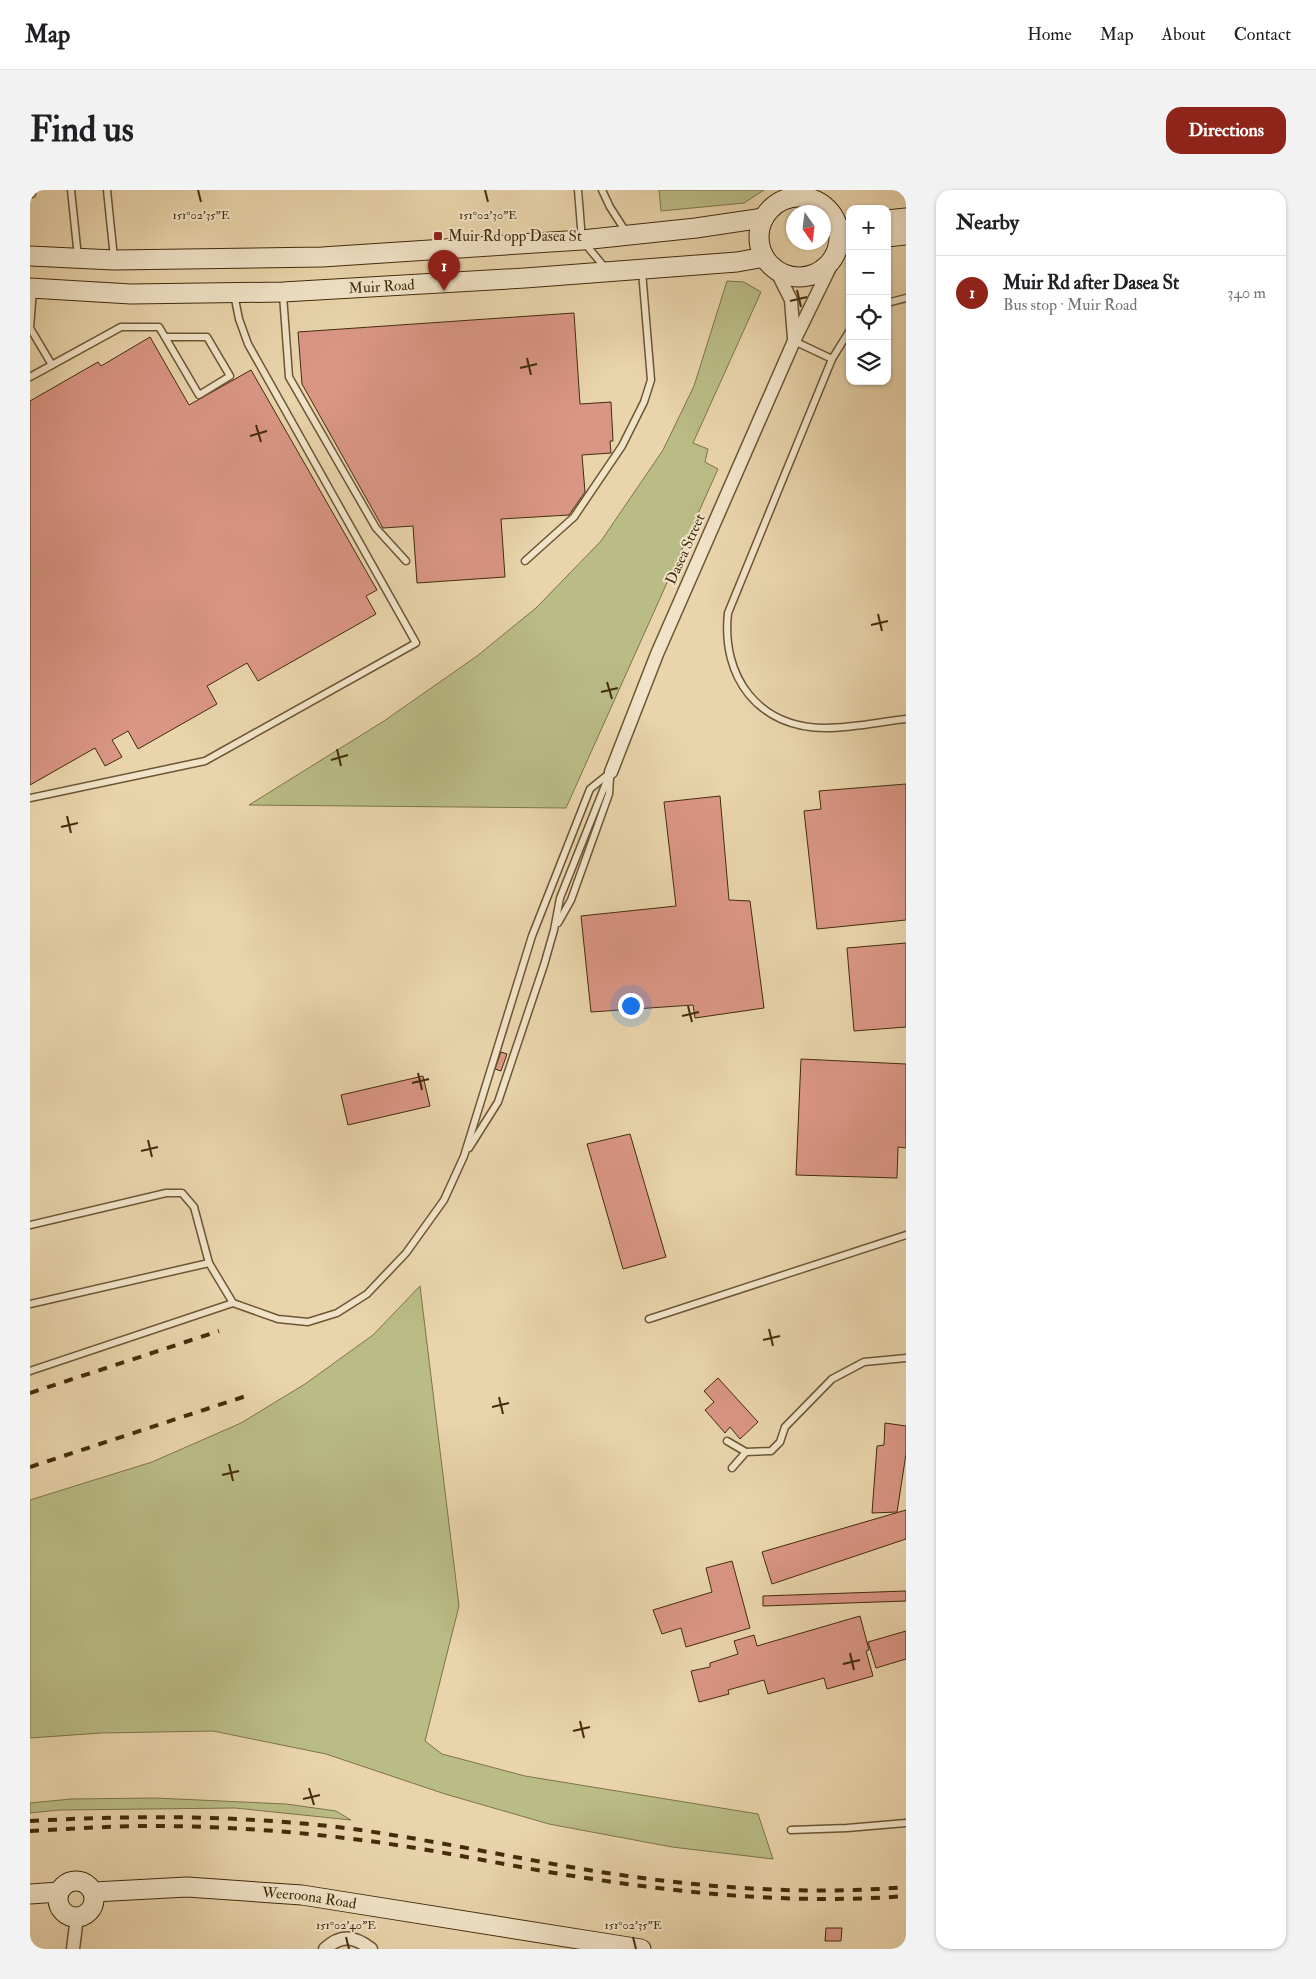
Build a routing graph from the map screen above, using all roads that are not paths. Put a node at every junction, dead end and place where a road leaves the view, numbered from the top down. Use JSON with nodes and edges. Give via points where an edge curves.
{"nodes":[{"id":1,"x":31,"y":190,"type":"edge"},
{"id":2,"x":71,"y":190,"type":"edge"},
{"id":3,"x":107,"y":190,"type":"edge"},
{"id":4,"x":578,"y":190,"type":"edge"},
{"id":5,"x":602,"y":190,"type":"edge"},
{"id":6,"x":798,"y":193,"type":"edge"},
{"id":7,"x":30,"y":194,"type":"edge"},
{"id":8,"x":824,"y":205,"type":"edge"},
{"id":9,"x":831,"y":210,"type":"edge"},
{"id":10,"x":831,"y":214,"type":"edge"},
{"id":11,"x":846,"y":215,"type":"edge"},
{"id":12,"x":906,"y":218,"type":"edge"},
{"id":13,"x":756,"y":220,"type":"junction"},
{"id":14,"x":891,"y":220,"type":"edge"},
{"id":15,"x":627,"y":234,"type":"junction"},
{"id":16,"x":906,"y":235,"type":"edge"},
{"id":17,"x":891,"y":237,"type":"edge"},
{"id":18,"x":582,"y":240,"type":"junction"},
{"id":19,"x":841,"y":250,"type":"edge"},
{"id":20,"x":30,"y":256,"type":"edge"},
{"id":21,"x":78,"y":258,"type":"junction"},
{"id":22,"x":114,"y":260,"type":"junction"},
{"id":23,"x":770,"y":264,"type":"junction"},
{"id":24,"x":642,"y":269,"type":"junction"},
{"id":25,"x":608,"y":272,"type":"junction"},
{"id":26,"x":32,"y":288,"type":"edge"},
{"id":27,"x":283,"y":292,"type":"junction"},
{"id":28,"x":233,"y":293,"type":"junction"},
{"id":29,"x":906,"y":298,"type":"edge"},
{"id":30,"x":891,"y":303,"type":"edge"},
{"id":31,"x":31,"y":331,"type":"edge"},
{"id":32,"x":846,"y":336,"type":"edge"},
{"id":33,"x":165,"y":337,"type":"junction"},
{"id":34,"x":794,"y":341,"type":"junction"},
{"id":35,"x":832,"y":359,"type":"junction"},
{"id":36,"x":52,"y":365,"type":"junction"},
{"id":37,"x":30,"y":377,"type":"edge"},
{"id":38,"x":406,"y":561,"type":"dead end"},
{"id":39,"x":525,"y":561,"type":"dead end"},
{"id":40,"x":906,"y":719,"type":"edge"},
{"id":41,"x":610,"y":772,"type":"junction"},
{"id":42,"x":30,"y":798,"type":"edge"},
{"id":43,"x":554,"y":930,"type":"junction"},
{"id":44,"x":464,"y":1156,"type":"junction"},
{"id":45,"x":30,"y":1225,"type":"edge"},
{"id":46,"x":906,"y":1235,"type":"edge"},
{"id":47,"x":209,"y":1263,"type":"junction"},
{"id":48,"x":233,"y":1303,"type":"junction"},
{"id":49,"x":30,"y":1304,"type":"edge"},
{"id":50,"x":650,"y":1320,"type":"dead end"},
{"id":51,"x":906,"y":1358,"type":"edge"},
{"id":52,"x":30,"y":1371,"type":"edge"},
{"id":53,"x":727,"y":1441,"type":"dead end"},
{"id":54,"x":746,"y":1452,"type":"junction"},
{"id":55,"x":732,"y":1468,"type":"dead end"},
{"id":56,"x":906,"y":1823,"type":"edge"},
{"id":57,"x":790,"y":1830,"type":"dead end"},
{"id":58,"x":59,"y":1892,"type":"junction"},
{"id":59,"x":94,"y":1892,"type":"junction"},
{"id":60,"x":30,"y":1894,"type":"edge"},
{"id":61,"x":77,"y":1917,"type":"junction"},
{"id":62,"x":73,"y":1949,"type":"edge"},
{"id":63,"x":325,"y":1949,"type":"edge"},
{"id":64,"x":371,"y":1949,"type":"edge"},
{"id":65,"x":641,"y":1949,"type":"edge"}],
"edges":[{"from":1,"to":7,"type":"lane"},
{"from":2,"to":21,"type":"lane"},
{"from":3,"to":22,"type":"lane"},
{"from":4,"to":18,"type":"lane"},
{"from":5,"to":15,"type":"lane"},
{"from":6,"to":8,"type":"street"},
{"from":6,"to":13,"type":"street"},
{"from":9,"to":11,"type":"street"},
{"from":10,"to":19,"type":"street","via":[[838,227]]},
{"from":12,"to":14,"type":"street"},
{"from":13,"to":15,"type":"street"},
{"from":13,"to":23,"type":"street","via":[[760,244]]},
{"from":15,"to":18,"type":"street"},
{"from":16,"to":17,"type":"street"},
{"from":18,"to":22,"type":"street","via":[[322,257]]},
{"from":18,"to":25,"type":"lane"},
{"from":19,"to":23,"type":"street","via":[[826,268],[801,278],[788,276]]},
{"from":19,"to":34,"type":"street","name":"Dasea Street"},
{"from":20,"to":21,"type":"street"},
{"from":21,"to":22,"type":"street"},
{"from":23,"to":24,"type":"street","name":"Muir Road","via":[[737,262]]},
{"from":23,"to":34,"type":"street","name":"Dasea Street","via":[[791,300]]},
{"from":24,"to":25,"type":"street","name":"Muir Road"},
{"from":24,"to":39,"type":"lane","via":[[651,380],[644,402],[622,446],[574,517]]},
{"from":25,"to":27,"type":"street","name":"Muir Road"},
{"from":26,"to":28,"type":"street","name":"Muir Road","via":[[131,294]]},
{"from":26,"to":31,"type":"lane"},
{"from":27,"to":28,"type":"street","name":"Muir Road"},
{"from":27,"to":38,"type":"lane","via":[[289,377],[376,528]]},
{"from":28,"to":42,"type":"lane","via":[[248,344],[416,643],[205,762]]},
{"from":29,"to":30,"type":"lane"},
{"from":31,"to":36,"type":"lane"},
{"from":32,"to":35,"type":"lane"},
{"from":33,"to":33,"type":"lane","via":[[199,395],[230,376],[207,337]]},
{"from":33,"to":36,"type":"lane","via":[[159,328],[121,327]]},
{"from":34,"to":35,"type":"lane"},
{"from":34,"to":41,"type":"street","name":"Dasea Street","via":[[657,654]]},
{"from":35,"to":40,"type":"lane","via":[[728,613],[728,646],[747,694],[777,717],[826,728]]},
{"from":36,"to":37,"type":"lane"},
{"from":41,"to":43,"type":"lane","via":[[560,898]]},
{"from":41,"to":43,"type":"lane","via":[[609,794],[571,900]]},
{"from":41,"to":44,"type":"lane","via":[[590,790],[532,936]]},
{"from":43,"to":44,"type":"lane","via":[[498,1102]]},
{"from":44,"to":48,"type":"lane","via":[[444,1200],[406,1253],[367,1294],[337,1313],[308,1322],[278,1319]]},
{"from":45,"to":47,"type":"lane","via":[[166,1193],[182,1193],[194,1207]]},
{"from":46,"to":50,"type":"lane"},
{"from":47,"to":48,"type":"lane"},
{"from":47,"to":49,"type":"lane"},
{"from":48,"to":52,"type":"lane"},
{"from":51,"to":54,"type":"lane","via":[[864,1362],[832,1379],[785,1426],[780,1442],[771,1451]]},
{"from":53,"to":54,"type":"lane"},
{"from":54,"to":55,"type":"lane"},
{"from":56,"to":57,"type":"lane"},
{"from":58,"to":59,"type":"street","via":[[74,1880],[88,1885]]},
{"from":58,"to":60,"type":"street"},
{"from":58,"to":61,"type":"street","via":[[60,1907],[66,1914]]},
{"from":59,"to":61,"type":"street","via":[[93,1906],[83,1916]]},
{"from":59,"to":65,"type":"street","name":"Weeroona Road","via":[[187,1887],[302,1895]]},
{"from":61,"to":62,"type":"street"},
{"from":63,"to":64,"type":"street","via":[[335,1940],[350,1938]]}]}
